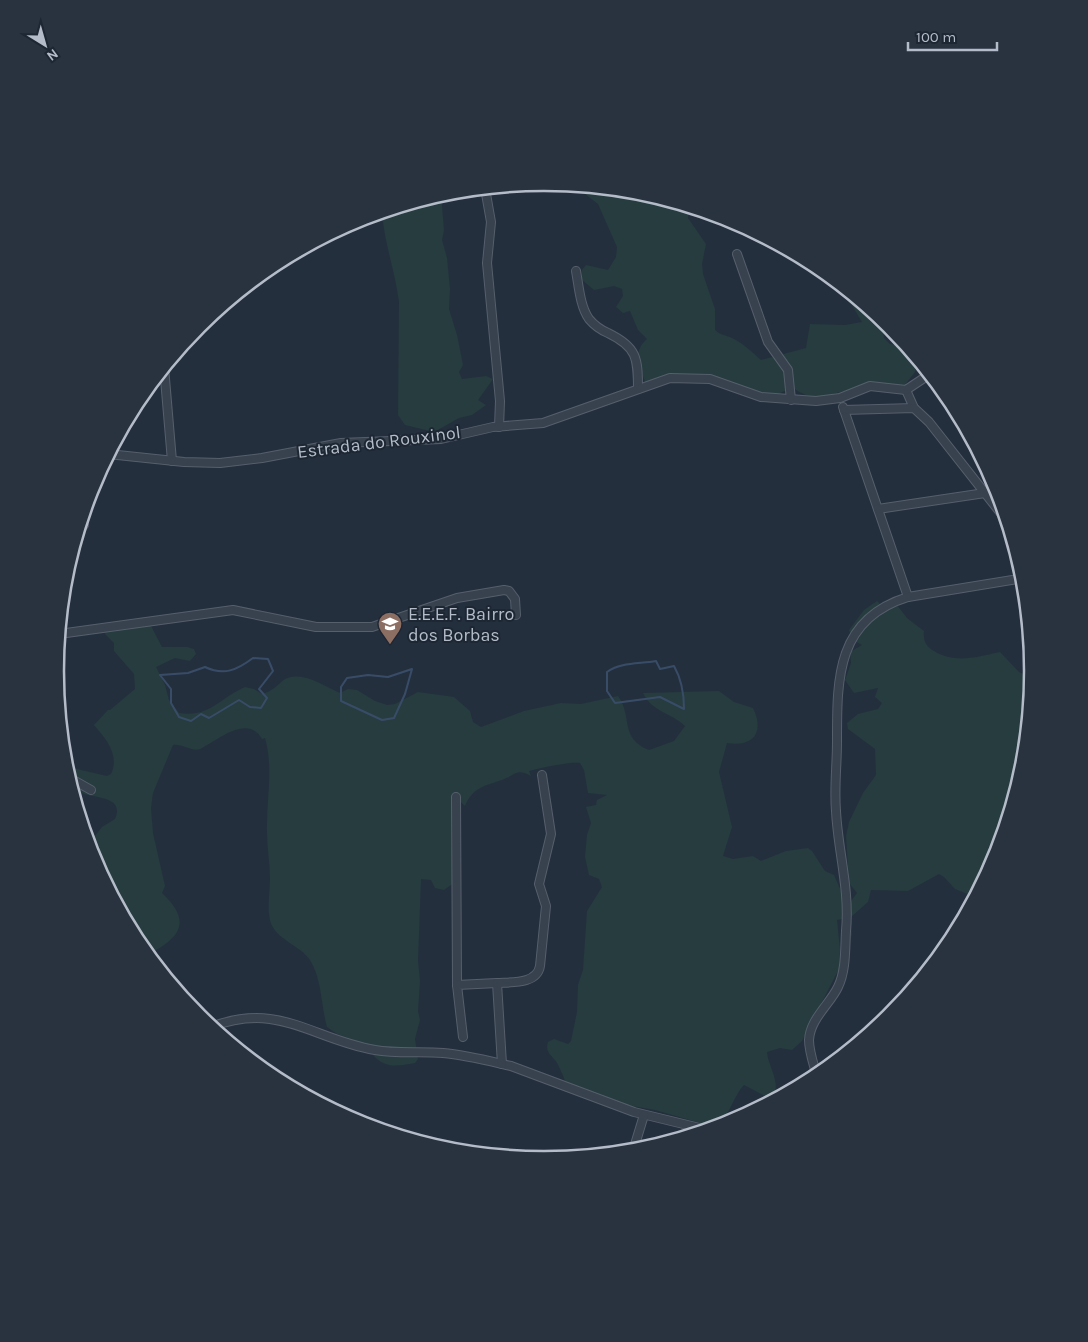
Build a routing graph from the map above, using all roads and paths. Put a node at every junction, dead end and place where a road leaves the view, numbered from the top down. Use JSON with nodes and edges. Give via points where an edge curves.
{"nodes":[{"id":1,"x":486,"y":195,"type":"edge"},
{"id":2,"x":737,"y":254,"type":"dead end"},
{"id":3,"x":576,"y":271,"type":"dead end"},
{"id":4,"x":165,"y":377,"type":"edge"},
{"id":5,"x":924,"y":378,"type":"edge"},
{"id":6,"x":638,"y":389,"type":"junction"},
{"id":7,"x":906,"y":390,"type":"junction"},
{"id":8,"x":840,"y":398,"type":"junction"},
{"id":9,"x":791,"y":400,"type":"junction"},
{"id":10,"x":914,"y":408,"type":"junction"},
{"id":11,"x":844,"y":410,"type":"junction"},
{"id":12,"x":499,"y":427,"type":"junction"},
{"id":13,"x":115,"y":455,"type":"edge"},
{"id":14,"x":172,"y":461,"type":"junction"},
{"id":15,"x":985,"y":493,"type":"junction"},
{"id":16,"x":994,"y":505,"type":"edge"},
{"id":17,"x":878,"y":509,"type":"junction"},
{"id":18,"x":1015,"y":579,"type":"edge"},
{"id":19,"x":908,"y":597,"type":"junction"},
{"id":20,"x":516,"y":615,"type":"dead end"},
{"id":21,"x":66,"y":633,"type":"edge"},
{"id":22,"x":542,"y":775,"type":"dead end"},
{"id":23,"x":77,"y":782,"type":"edge"},
{"id":24,"x":91,"y":790,"type":"dead end"},
{"id":25,"x":456,"y":797,"type":"dead end"},
{"id":26,"x":497,"y":983,"type":"junction"},
{"id":27,"x":458,"y":985,"type":"junction"},
{"id":28,"x":219,"y":1024,"type":"edge"},
{"id":29,"x":462,"y":1037,"type":"dead end"},
{"id":30,"x":502,"y":1064,"type":"junction"},
{"id":31,"x":815,"y":1067,"type":"edge"},
{"id":32,"x":644,"y":1115,"type":"junction"},
{"id":33,"x":695,"y":1127,"type":"edge"},
{"id":34,"x":636,"y":1142,"type":"edge"}],
"edges":[{"from":1,"to":12,"type":"street","via":[[491,222],[487,263],[500,401]]},
{"from":2,"to":9,"type":"street","via":[[768,342],[788,370]]},
{"from":3,"to":6,"type":"street","via":[[589,320],[625,342],[634,354]]},
{"from":4,"to":14,"type":"street"},
{"from":5,"to":7,"type":"street"},
{"from":6,"to":9,"type":"street","name":"Estrada do Rouxinol","via":[[670,378],[700,377],[761,397]]},
{"from":6,"to":12,"type":"street","name":"Estrada do Rouxinol","via":[[548,422]]},
{"from":7,"to":8,"type":"street","name":"Estrada do Rouxinol","via":[[870,386]]},
{"from":7,"to":10,"type":"street"},
{"from":8,"to":9,"type":"street","name":"Estrada do Rouxinol"},
{"from":8,"to":11,"type":"street"},
{"from":10,"to":11,"type":"street"},
{"from":10,"to":15,"type":"street","via":[[929,422]]},
{"from":11,"to":17,"type":"street"},
{"from":12,"to":14,"type":"street","name":"Estrada do Rouxinol","via":[[428,440],[341,443],[238,462]]},
{"from":13,"to":14,"type":"street","name":"Estrada do Rouxinol"},
{"from":15,"to":16,"type":"street"},
{"from":15,"to":17,"type":"street"},
{"from":17,"to":19,"type":"street"},
{"from":18,"to":19,"type":"street"},
{"from":19,"to":31,"type":"street","via":[[882,607],[858,629],[842,664],[836,706],[836,811],[847,916],[839,986],[812,1027],[809,1038]]},
{"from":20,"to":21,"type":"street","via":[[513,595],[504,590],[457,598],[372,627],[316,627],[233,610]]},
{"from":22,"to":26,"type":"street","via":[[552,834],[539,884],[546,906],[539,971],[532,978]]},
{"from":23,"to":24,"type":"street"},
{"from":25,"to":27,"type":"street"},
{"from":26,"to":27,"type":"street"},
{"from":26,"to":30,"type":"street"},
{"from":27,"to":29,"type":"street"},
{"from":28,"to":30,"type":"street","via":[[244,1017],[269,1017],[377,1050],[444,1053]]},
{"from":30,"to":32,"type":"street"},
{"from":32,"to":33,"type":"street"},
{"from":32,"to":34,"type":"street"}]}
